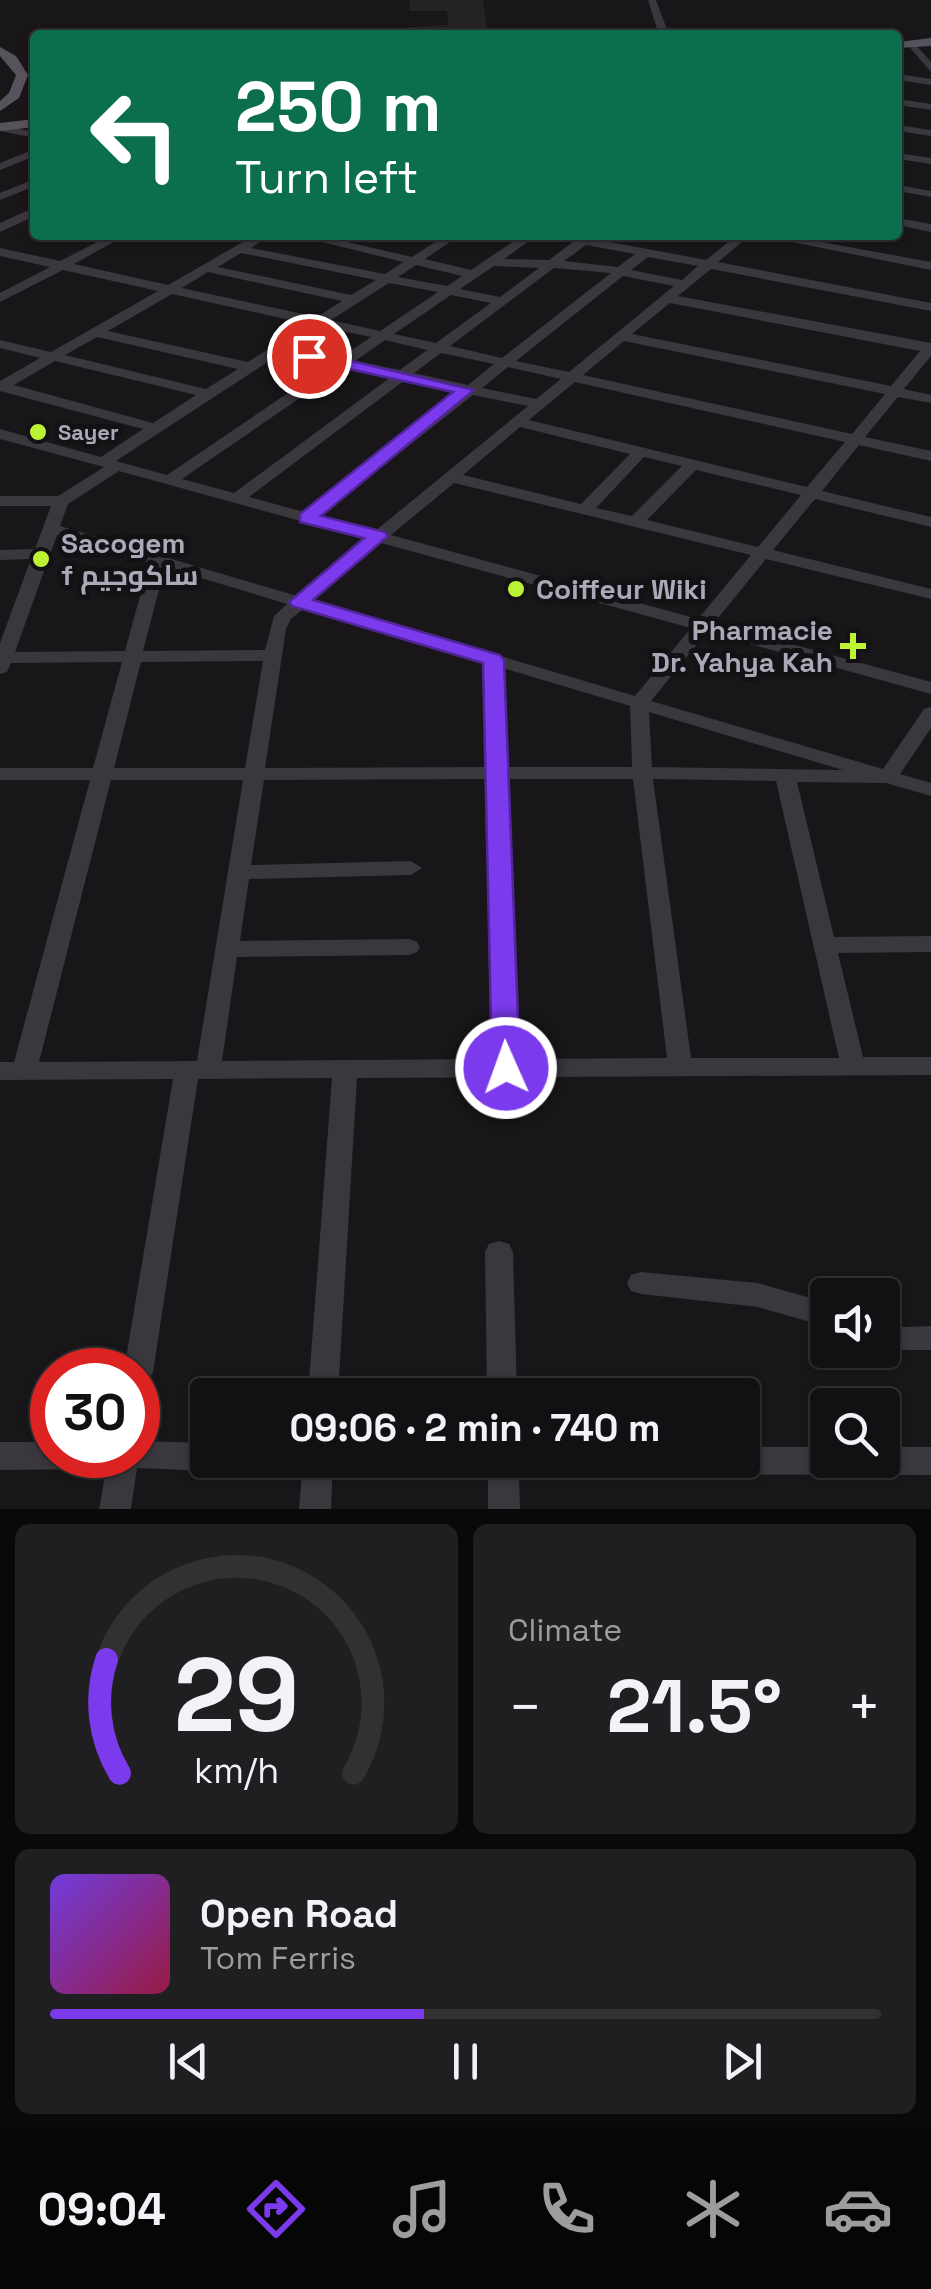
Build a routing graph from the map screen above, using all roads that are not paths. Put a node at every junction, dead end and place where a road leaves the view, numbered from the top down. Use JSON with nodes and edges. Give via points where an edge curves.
{"nodes":[{"id":1,"x":652,"y":0,"type":"edge"},
{"id":2,"x":662,"y":30,"type":"edge"},
{"id":3,"x":931,"y":42,"type":"edge"},
{"id":4,"x":912,"y":44,"type":"junction"},
{"id":5,"x":902,"y":45,"type":"edge"},
{"id":6,"x":0,"y":50,"type":"edge"},
{"id":7,"x":30,"y":58,"type":"edge"},
{"id":8,"x":931,"y":69,"type":"edge"},
{"id":9,"x":902,"y":78,"type":"edge"},
{"id":10,"x":931,"y":82,"type":"edge"},
{"id":11,"x":902,"y":103,"type":"edge"},
{"id":12,"x":0,"y":107,"type":"edge"},
{"id":13,"x":931,"y":107,"type":"edge"},
{"id":14,"x":30,"y":123,"type":"edge"},
{"id":15,"x":0,"y":128,"type":"edge"},
{"id":16,"x":902,"y":129,"type":"edge"},
{"id":17,"x":931,"y":133,"type":"edge"},
{"id":18,"x":30,"y":134,"type":"edge"},
{"id":19,"x":30,"y":154,"type":"edge"},
{"id":20,"x":902,"y":157,"type":"edge"},
{"id":21,"x":21,"y":158,"type":"junction"},
{"id":22,"x":30,"y":161,"type":"edge"},
{"id":23,"x":931,"y":161,"type":"edge"},
{"id":24,"x":0,"y":167,"type":"edge"},
{"id":25,"x":30,"y":184,"type":"edge"},
{"id":26,"x":902,"y":189,"type":"edge"},
{"id":27,"x":931,"y":194,"type":"edge"},
{"id":28,"x":0,"y":197,"type":"edge"},
{"id":29,"x":30,"y":213,"type":"edge"},
{"id":30,"x":902,"y":223,"type":"edge"},
{"id":31,"x":0,"y":228,"type":"edge"},
{"id":32,"x":931,"y":228,"type":"edge"},
{"id":33,"x":110,"y":240,"type":"edge"},
{"id":34,"x":255,"y":240,"type":"edge"},
{"id":35,"x":321,"y":240,"type":"edge"},
{"id":36,"x":446,"y":240,"type":"edge"},
{"id":37,"x":524,"y":240,"type":"edge"},
{"id":38,"x":585,"y":240,"type":"edge"},
{"id":39,"x":596,"y":240,"type":"edge"},
{"id":40,"x":738,"y":240,"type":"edge"},
{"id":41,"x":790,"y":240,"type":"edge"},
{"id":42,"x":239,"y":249,"type":"junction"},
{"id":43,"x":0,"y":252,"type":"edge"},
{"id":44,"x":646,"y":252,"type":"junction"},
{"id":45,"x":412,"y":262,"type":"junction"},
{"id":46,"x":491,"y":262,"type":"junction"},
{"id":47,"x":708,"y":264,"type":"junction"},
{"id":48,"x":62,"y":265,"type":"junction"},
{"id":49,"x":551,"y":265,"type":"junction"},
{"id":50,"x":931,"y":266,"type":"edge"},
{"id":51,"x":206,"y":268,"type":"junction"},
{"id":52,"x":620,"y":272,"type":"junction"},
{"id":53,"x":472,"y":274,"type":"junction"},
{"id":54,"x":386,"y":279,"type":"junction"},
{"id":55,"x":684,"y":284,"type":"junction"},
{"id":56,"x":169,"y":289,"type":"junction"},
{"id":57,"x":446,"y":291,"type":"junction"},
{"id":58,"x":0,"y":298,"type":"edge"},
{"id":59,"x":667,"y":298,"type":"junction"},
{"id":60,"x":354,"y":300,"type":"junction"},
{"id":61,"x":502,"y":302,"type":"junction"},
{"id":62,"x":931,"y":307,"type":"edge"},
{"id":63,"x":319,"y":322,"type":"junction"},
{"id":64,"x":95,"y":332,"type":"junction"},
{"id":65,"x":380,"y":335,"type":"junction"},
{"id":66,"x":621,"y":336,"type":"junction"},
{"id":67,"x":0,"y":344,"type":"edge"},
{"id":68,"x":440,"y":348,"type":"junction"},
{"id":69,"x":930,"y":348,"type":"edge"},
{"id":70,"x":278,"y":349,"type":"junction"},
{"id":71,"x":52,"y":357,"type":"junction"},
{"id":72,"x":341,"y":362,"type":"junction"},
{"id":73,"x":502,"y":362,"type":"junction"},
{"id":74,"x":250,"y":367,"type":"junction"},
{"id":75,"x":402,"y":376,"type":"junction"},
{"id":76,"x":572,"y":376,"type":"junction"},
{"id":77,"x":0,"y":387,"type":"edge"},
{"id":78,"x":466,"y":390,"type":"junction"},
{"id":79,"x":894,"y":392,"type":"junction"},
{"id":80,"x":208,"y":394,"type":"junction"},
{"id":81,"x":931,"y":400,"type":"edge"},
{"id":82,"x":538,"y":404,"type":"junction"},
{"id":83,"x":516,"y":422,"type":"junction"},
{"id":84,"x":155,"y":428,"type":"junction"},
{"id":85,"x":0,"y":434,"type":"edge"},
{"id":86,"x":855,"y":439,"type":"junction"},
{"id":87,"x":642,"y":452,"type":"junction"},
{"id":88,"x":931,"y":456,"type":"edge"},
{"id":89,"x":110,"y":464,"type":"junction"},
{"id":90,"x":692,"y":464,"type":"junction"},
{"id":91,"x":450,"y":477,"type":"junction"},
{"id":92,"x":170,"y":480,"type":"junction"},
{"id":93,"x":811,"y":493,"type":"junction"},
{"id":94,"x":237,"y":498,"type":"junction"},
{"id":95,"x":0,"y":501,"type":"edge"},
{"id":96,"x":61,"y":501,"type":"junction"},
{"id":97,"x":586,"y":508,"type":"junction"},
{"id":98,"x":307,"y":518,"type":"junction"},
{"id":99,"x":638,"y":520,"type":"junction"},
{"id":100,"x":931,"y":522,"type":"edge"},
{"id":101,"x":51,"y":528,"type":"junction"},
{"id":102,"x":379,"y":536,"type":"junction"},
{"id":103,"x":764,"y":553,"type":"junction"},
{"id":104,"x":42,"y":554,"type":"junction"},
{"id":105,"x":0,"y":555,"type":"edge"},
{"id":106,"x":158,"y":560,"type":"junction"},
{"id":107,"x":931,"y":594,"type":"edge"},
{"id":108,"x":299,"y":602,"type":"junction"},
{"id":109,"x":9,"y":618,"type":"edge"},
{"id":110,"x":702,"y":626,"type":"junction"},
{"id":111,"x":274,"y":655,"type":"junction"},
{"id":112,"x":133,"y":656,"type":"junction"},
{"id":113,"x":493,"y":660,"type":"junction"},
{"id":114,"x":1,"y":662,"type":"edge"},
{"id":115,"x":931,"y":688,"type":"edge"},
{"id":116,"x":638,"y":703,"type":"junction"},
{"id":117,"x":931,"y":713,"type":"edge"},
{"id":118,"x":496,"y":773,"type":"junction"},
{"id":119,"x":642,"y":773,"type":"junction"},
{"id":120,"x":0,"y":774,"type":"edge"},
{"id":121,"x":102,"y":774,"type":"junction"},
{"id":122,"x":255,"y":774,"type":"junction"},
{"id":123,"x":784,"y":774,"type":"junction"},
{"id":124,"x":888,"y":777,"type":"junction"},
{"id":125,"x":929,"y":794,"type":"edge"},
{"id":126,"x":412,"y":868,"type":"dead end"},
{"id":127,"x":240,"y":872,"type":"junction"},
{"id":128,"x":931,"y":944,"type":"edge"},
{"id":129,"x":825,"y":945,"type":"junction"},
{"id":130,"x":408,"y":947,"type":"dead end"},
{"id":131,"x":227,"y":950,"type":"junction"},
{"id":132,"x":854,"y":1066,"type":"junction"},
{"id":133,"x":931,"y":1066,"type":"edge"},
{"id":134,"x":680,"y":1067,"type":"junction"},
{"id":135,"x":506,"y":1068,"type":"junction"},
{"id":136,"x":345,"y":1069,"type":"junction"},
{"id":137,"x":198,"y":1070,"type":"junction"},
{"id":138,"x":12,"y":1071,"type":"edge"},
{"id":139,"x":499,"y":1252,"type":"dead end"},
{"id":140,"x":640,"y":1283,"type":"dead end"},
{"id":141,"x":810,"y":1309,"type":"edge"},
{"id":142,"x":931,"y":1338,"type":"edge"},
{"id":143,"x":900,"y":1339,"type":"edge"},
{"id":144,"x":143,"y":1348,"type":"edge"},
{"id":145,"x":323,"y":1378,"type":"edge"},
{"id":146,"x":502,"y":1378,"type":"edge"},
{"id":147,"x":160,"y":1455,"type":"edge"},
{"id":148,"x":0,"y":1456,"type":"edge"},
{"id":149,"x":30,"y":1456,"type":"edge"},
{"id":150,"x":190,"y":1456,"type":"edge"},
{"id":151,"x":760,"y":1461,"type":"edge"},
{"id":152,"x":931,"y":1461,"type":"edge"},
{"id":153,"x":120,"y":1478,"type":"edge"},
{"id":154,"x":317,"y":1478,"type":"edge"},
{"id":155,"x":503,"y":1478,"type":"edge"},
{"id":156,"x":115,"y":1509,"type":"edge"},
{"id":157,"x":315,"y":1509,"type":"edge"},
{"id":158,"x":504,"y":1509,"type":"edge"}],
"edges":[{"from":1,"to":2,"type":"street"},
{"from":3,"to":4,"type":"main road"},
{"from":4,"to":5,"type":"main road"},
{"from":4,"to":8,"type":"street"},
{"from":6,"to":7,"type":"main road"},
{"from":6,"to":12,"type":"main road","via":[[22,75],[15,95]]},
{"from":9,"to":10,"type":"street"},
{"from":11,"to":13,"type":"street"},
{"from":14,"to":15,"type":"main road"},
{"from":15,"to":18,"type":"street"},
{"from":16,"to":17,"type":"street"},
{"from":19,"to":21,"type":"street"},
{"from":20,"to":23,"type":"street"},
{"from":21,"to":22,"type":"street"},
{"from":21,"to":24,"type":"street"},
{"from":25,"to":28,"type":"street"},
{"from":26,"to":27,"type":"street"},
{"from":29,"to":31,"type":"street"},
{"from":30,"to":32,"type":"street"},
{"from":33,"to":48,"type":"street"},
{"from":34,"to":42,"type":"street"},
{"from":35,"to":45,"type":"street"},
{"from":36,"to":45,"type":"street"},
{"from":37,"to":46,"type":"street"},
{"from":38,"to":49,"type":"street"},
{"from":39,"to":44,"type":"street"},
{"from":40,"to":47,"type":"street"},
{"from":41,"to":50,"type":"street"},
{"from":42,"to":51,"type":"street"},
{"from":42,"to":54,"type":"street"},
{"from":43,"to":48,"type":"street"},
{"from":44,"to":47,"type":"street"},
{"from":44,"to":52,"type":"street"},
{"from":45,"to":53,"type":"street"},
{"from":45,"to":54,"type":"street"},
{"from":46,"to":49,"type":"street"},
{"from":46,"to":53,"type":"street"},
{"from":47,"to":55,"type":"street"},
{"from":47,"to":62,"type":"street"},
{"from":48,"to":56,"type":"street"},
{"from":48,"to":58,"type":"street"},
{"from":49,"to":52,"type":"street"},
{"from":49,"to":61,"type":"street"},
{"from":51,"to":56,"type":"street"},
{"from":51,"to":60,"type":"street"},
{"from":52,"to":55,"type":"street"},
{"from":52,"to":73,"type":"street"},
{"from":53,"to":57,"type":"street"},
{"from":54,"to":57,"type":"street"},
{"from":54,"to":60,"type":"street"},
{"from":55,"to":59,"type":"street"},
{"from":56,"to":63,"type":"street"},
{"from":56,"to":64,"type":"street"},
{"from":57,"to":61,"type":"street"},
{"from":57,"to":65,"type":"street"},
{"from":59,"to":66,"type":"street"},
{"from":59,"to":69,"type":"street"},
{"from":60,"to":63,"type":"street"},
{"from":61,"to":68,"type":"street"},
{"from":63,"to":65,"type":"street"},
{"from":63,"to":70,"type":"street"},
{"from":64,"to":71,"type":"street"},
{"from":64,"to":74,"type":"street"},
{"from":65,"to":68,"type":"street"},
{"from":65,"to":72,"type":"street"},
{"from":66,"to":76,"type":"street"},
{"from":66,"to":79,"type":"street"},
{"from":67,"to":71,"type":"street"},
{"from":68,"to":73,"type":"street"},
{"from":68,"to":75,"type":"street"},
{"from":69,"to":79,"type":"street"},
{"from":70,"to":72,"type":"street"},
{"from":70,"to":74,"type":"street"},
{"from":71,"to":77,"type":"street"},
{"from":71,"to":80,"type":"street"},
{"from":72,"to":75,"type":"street"},
{"from":72,"to":92,"type":"street"},
{"from":73,"to":76,"type":"street"},
{"from":73,"to":78,"type":"street"},
{"from":74,"to":80,"type":"street"},
{"from":75,"to":78,"type":"street"},
{"from":75,"to":94,"type":"street"},
{"from":76,"to":82,"type":"street"},
{"from":76,"to":86,"type":"street"},
{"from":77,"to":84,"type":"street"},
{"from":78,"to":82,"type":"street"},
{"from":78,"to":98,"type":"street"},
{"from":79,"to":81,"type":"street"},
{"from":79,"to":86,"type":"street"},
{"from":80,"to":84,"type":"street"},
{"from":82,"to":83,"type":"street"},
{"from":83,"to":87,"type":"street"},
{"from":83,"to":91,"type":"street"},
{"from":84,"to":89,"type":"street"},
{"from":85,"to":89,"type":"street"},
{"from":86,"to":88,"type":"street"},
{"from":86,"to":93,"type":"street"},
{"from":87,"to":90,"type":"street"},
{"from":87,"to":97,"type":"street"},
{"from":89,"to":92,"type":"street"},
{"from":89,"to":96,"type":"street"},
{"from":90,"to":93,"type":"street"},
{"from":90,"to":99,"type":"street"},
{"from":91,"to":97,"type":"street"},
{"from":91,"to":102,"type":"street"},
{"from":92,"to":94,"type":"street"},
{"from":93,"to":100,"type":"street"},
{"from":93,"to":103,"type":"street"},
{"from":94,"to":98,"type":"street"},
{"from":95,"to":96,"type":"street"},
{"from":96,"to":101,"type":"street"},
{"from":97,"to":99,"type":"street"},
{"from":98,"to":102,"type":"street"},
{"from":99,"to":103,"type":"street"},
{"from":101,"to":104,"type":"street"},
{"from":101,"to":106,"type":"street"},
{"from":102,"to":108,"type":"street"},
{"from":102,"to":110,"type":"street"},
{"from":103,"to":107,"type":"street"},
{"from":103,"to":110,"type":"street"},
{"from":104,"to":105,"type":"street"},
{"from":104,"to":109,"type":"street"},
{"from":106,"to":108,"type":"street"},
{"from":106,"to":112,"type":"street"},
{"from":108,"to":111,"type":"street","via":[[283,616]]},
{"from":108,"to":113,"type":"street"},
{"from":109,"to":114,"type":"street"},
{"from":110,"to":115,"type":"street"},
{"from":110,"to":116,"type":"street"},
{"from":111,"to":112,"type":"street"},
{"from":111,"to":122,"type":"street"},
{"from":112,"to":114,"type":"street"},
{"from":112,"to":121,"type":"street"},
{"from":113,"to":116,"type":"street"},
{"from":113,"to":118,"type":"street"},
{"from":116,"to":119,"type":"street"},
{"from":116,"to":124,"type":"street"},
{"from":117,"to":124,"type":"street"},
{"from":118,"to":119,"type":"street"},
{"from":118,"to":122,"type":"street"},
{"from":118,"to":135,"type":"street"},
{"from":119,"to":123,"type":"street"},
{"from":119,"to":134,"type":"street"},
{"from":120,"to":121,"type":"street"},
{"from":121,"to":122,"type":"street"},
{"from":121,"to":138,"type":"street"},
{"from":122,"to":127,"type":"street"},
{"from":123,"to":124,"type":"street"},
{"from":123,"to":129,"type":"street"},
{"from":124,"to":125,"type":"street"},
{"from":126,"to":127,"type":"street"},
{"from":127,"to":131,"type":"street"},
{"from":128,"to":129,"type":"street"},
{"from":129,"to":132,"type":"street"},
{"from":130,"to":131,"type":"street"},
{"from":131,"to":137,"type":"street"},
{"from":132,"to":133,"type":"street"},
{"from":132,"to":134,"type":"street"},
{"from":134,"to":135,"type":"street"},
{"from":135,"to":136,"type":"street"},
{"from":136,"to":137,"type":"street"},
{"from":136,"to":145,"type":"street"},
{"from":137,"to":138,"type":"street"},
{"from":137,"to":144,"type":"street"},
{"from":139,"to":146,"type":"street"},
{"from":140,"to":141,"type":"street","via":[[758,1295]]},
{"from":142,"to":143,"type":"street"},
{"from":147,"to":150,"type":"street"},
{"from":148,"to":149,"type":"street"},
{"from":151,"to":152,"type":"street"},
{"from":153,"to":156,"type":"street"},
{"from":154,"to":157,"type":"street"},
{"from":155,"to":158,"type":"street"}]}
